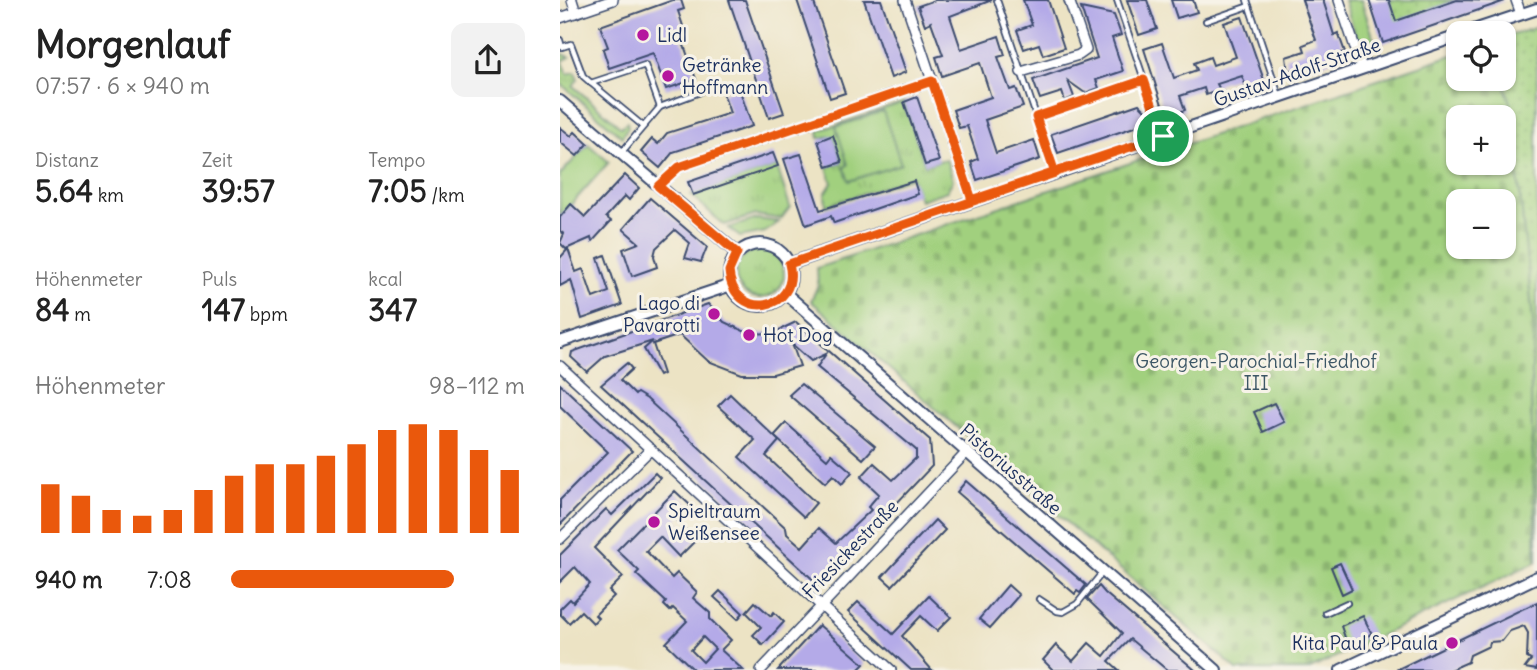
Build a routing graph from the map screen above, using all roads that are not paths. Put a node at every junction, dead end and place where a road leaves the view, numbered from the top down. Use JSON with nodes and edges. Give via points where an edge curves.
{"nodes":[{"id":1,"x":572,"y":0,"type":"edge"},
{"id":2,"x":613,"y":0,"type":"edge"},
{"id":3,"x":905,"y":0,"type":"edge"},
{"id":4,"x":997,"y":0,"type":"edge"},
{"id":5,"x":1069,"y":0,"type":"edge"},
{"id":6,"x":1117,"y":0,"type":"edge"},
{"id":7,"x":1339,"y":0,"type":"edge"},
{"id":8,"x":1516,"y":0,"type":"edge"},
{"id":9,"x":1248,"y":3,"type":"edge"},
{"id":10,"x":1537,"y":9,"type":"edge"},
{"id":11,"x":576,"y":13,"type":"junction"},
{"id":12,"x":1521,"y":14,"type":"junction"},
{"id":13,"x":560,"y":18,"type":"edge"},
{"id":14,"x":1206,"y":21,"type":"dead end"},
{"id":15,"x":1500,"y":21,"type":"edge"},
{"id":16,"x":560,"y":40,"type":"edge"},
{"id":17,"x":1446,"y":40,"type":"edge"},
{"id":18,"x":1362,"y":68,"type":"junction"},
{"id":19,"x":1021,"y":72,"type":"junction"},
{"id":20,"x":1144,"y":80,"type":"junction"},
{"id":21,"x":932,"y":81,"type":"junction"},
{"id":22,"x":591,"y":83,"type":"junction"},
{"id":23,"x":700,"y":92,"type":"dead end"},
{"id":24,"x":1279,"y":97,"type":"junction"},
{"id":25,"x":560,"y":100,"type":"edge"},
{"id":26,"x":660,"y":107,"type":"junction"},
{"id":27,"x":1036,"y":117,"type":"junction"},
{"id":28,"x":643,"y":126,"type":"junction"},
{"id":29,"x":1163,"y":136,"type":"junction"},
{"id":30,"x":620,"y":154,"type":"junction"},
{"id":31,"x":1055,"y":173,"type":"junction"},
{"id":32,"x":658,"y":186,"type":"junction"},
{"id":33,"x":972,"y":200,"type":"junction"},
{"id":34,"x":737,"y":253,"type":"junction"},
{"id":35,"x":789,"y":264,"type":"junction"},
{"id":36,"x":731,"y":285,"type":"junction"},
{"id":37,"x":785,"y":293,"type":"junction"},
{"id":38,"x":560,"y":342,"type":"edge"},
{"id":39,"x":560,"y":366,"type":"edge"},
{"id":40,"x":651,"y":449,"type":"junction"},
{"id":41,"x":966,"y":453,"type":"junction"},
{"id":42,"x":560,"y":539,"type":"edge"},
{"id":43,"x":1103,"y":572,"type":"junction"},
{"id":44,"x":1537,"y":577,"type":"edge"},
{"id":45,"x":1039,"y":598,"type":"dead end"},
{"id":46,"x":1346,"y":603,"type":"dead end"},
{"id":47,"x":821,"y":605,"type":"junction"},
{"id":48,"x":1325,"y":613,"type":"dead end"},
{"id":49,"x":761,"y":670,"type":"edge"},
{"id":50,"x":891,"y":670,"type":"edge"},
{"id":51,"x":1216,"y":670,"type":"edge"},
{"id":52,"x":1341,"y":670,"type":"edge"}],
"edges":[{"from":1,"to":11,"type":"street"},
{"from":2,"to":11,"type":"street"},
{"from":3,"to":21,"type":"street"},
{"from":4,"to":19,"type":"lane"},
{"from":5,"to":19,"type":"street","via":[[1086,50]]},
{"from":6,"to":20,"type":"lane"},
{"from":7,"to":18,"type":"street"},
{"from":8,"to":12,"type":"street"},
{"from":9,"to":14,"type":"lane"},
{"from":9,"to":24,"type":"lane"},
{"from":10,"to":12,"type":"street"},
{"from":11,"to":13,"type":"street"},
{"from":12,"to":15,"type":"street"},
{"from":16,"to":22,"type":"lane","via":[[562,47],[571,44],[583,76]]},
{"from":17,"to":18,"type":"street","name":"Gustav-Adolf-Straße"},
{"from":18,"to":24,"type":"street","name":"Gustav-Adolf-Straße"},
{"from":19,"to":27,"type":"lane"},
{"from":20,"to":27,"type":"lane"},
{"from":20,"to":29,"type":"lane"},
{"from":21,"to":32,"type":"street","via":[[679,167]]},
{"from":21,"to":33,"type":"street"},
{"from":22,"to":26,"type":"lane","via":[[645,65]]},
{"from":22,"to":28,"type":"lane"},
{"from":23,"to":26,"type":"lane"},
{"from":24,"to":29,"type":"street","name":"Gustav-Adolf-Straße"},
{"from":25,"to":30,"type":"street"},
{"from":26,"to":28,"type":"lane"},
{"from":27,"to":31,"type":"lane"},
{"from":28,"to":30,"type":"lane"},
{"from":29,"to":31,"type":"street","name":"Gustav-Adolf-Straße"},
{"from":30,"to":32,"type":"street"},
{"from":31,"to":33,"type":"street","name":"Gustav-Adolf-Straße"},
{"from":32,"to":34,"type":"street"},
{"from":33,"to":35,"type":"street","name":"Gustav-Adolf-Straße"},
{"from":34,"to":35,"type":"street","via":[[765,244],[782,253]]},
{"from":34,"to":36,"type":"street","via":[[729,271]]},
{"from":35,"to":37,"type":"street"},
{"from":36,"to":37,"type":"street","via":[[740,298],[752,304],[772,303]]},
{"from":36,"to":38,"type":"street"},
{"from":37,"to":41,"type":"street","name":"Pistoriusstraße"},
{"from":39,"to":40,"type":"street"},
{"from":40,"to":42,"type":"street"},
{"from":40,"to":47,"type":"street"},
{"from":41,"to":43,"type":"street","name":"Pistoriusstraße"},
{"from":41,"to":47,"type":"street","name":"Friesickestraße"},
{"from":43,"to":45,"type":"lane","via":[[1077,604],[1063,612]]},
{"from":43,"to":51,"type":"street","name":"Pistoriusstraße"},
{"from":44,"to":52,"type":"street"},
{"from":46,"to":48,"type":"lane"},
{"from":47,"to":49,"type":"street","name":"Friesickestraße"},
{"from":47,"to":50,"type":"street"}]}
